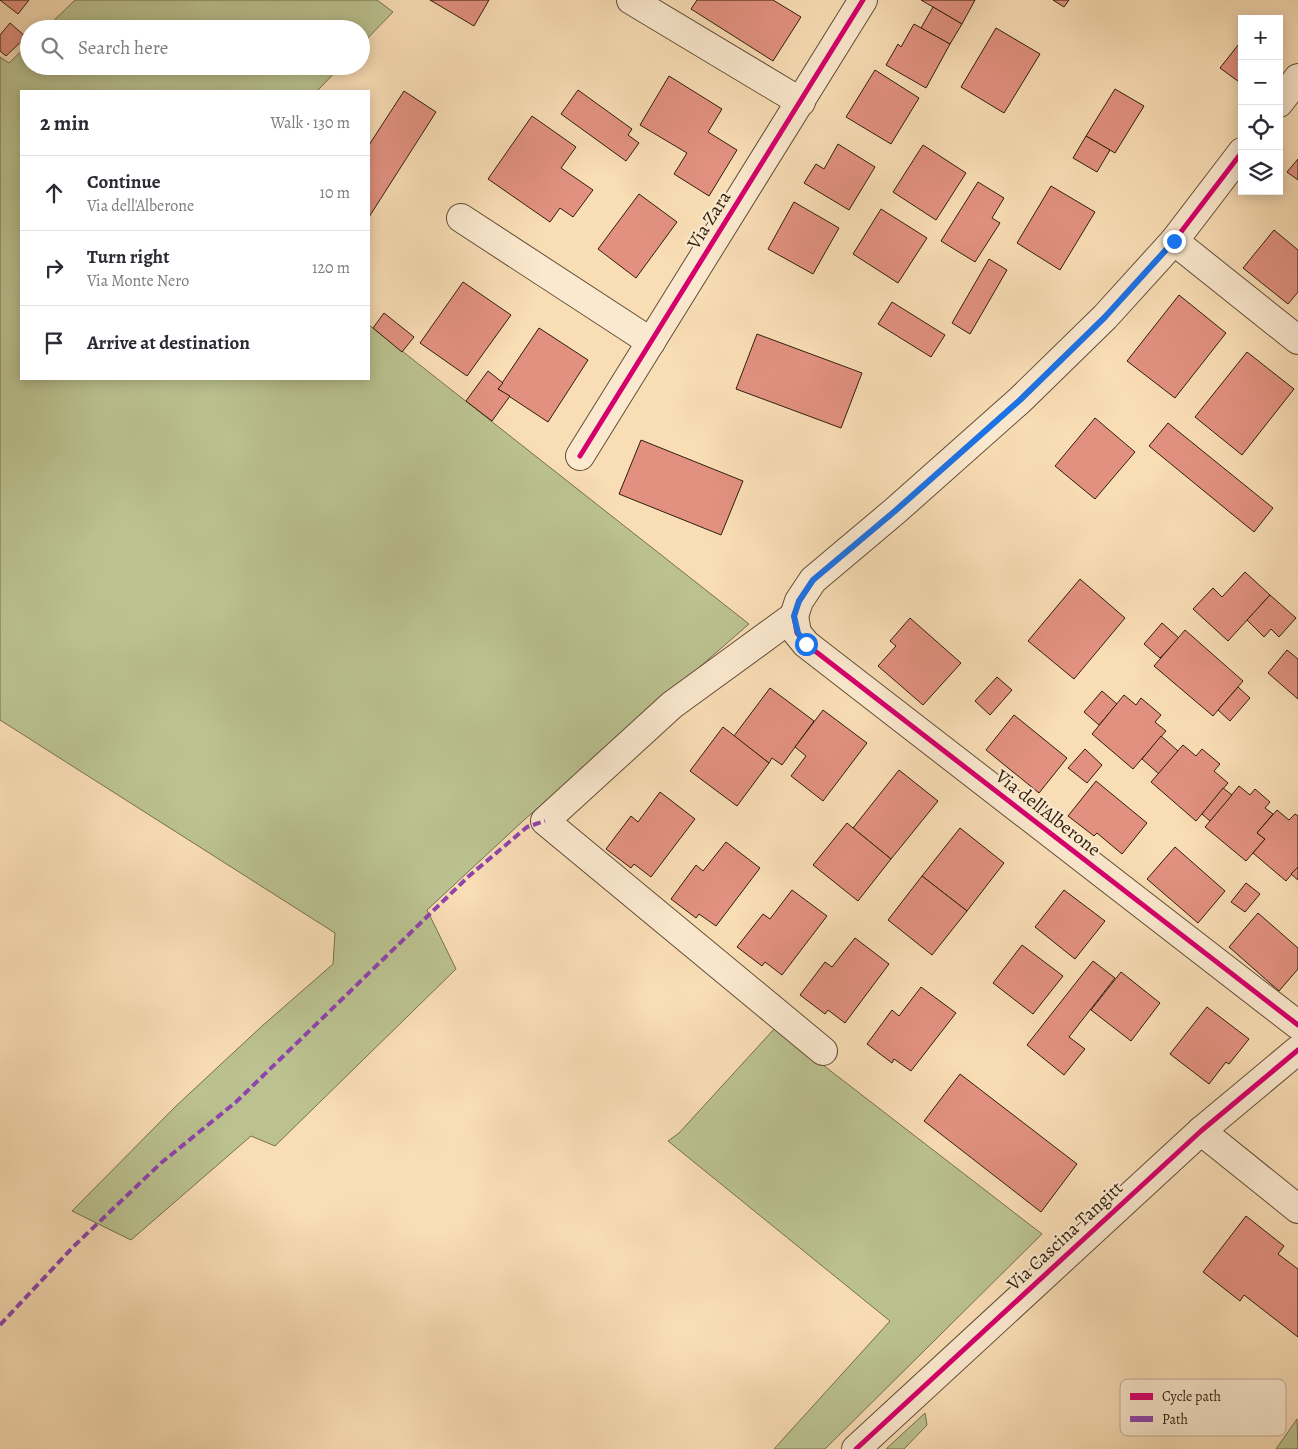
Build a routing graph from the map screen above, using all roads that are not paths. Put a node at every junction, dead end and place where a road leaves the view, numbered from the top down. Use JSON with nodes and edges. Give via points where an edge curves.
{"nodes":[{"id":1,"x":631,"y":0,"type":"edge"},
{"id":2,"x":863,"y":0,"type":"edge"},
{"id":3,"x":1298,"y":78,"type":"edge"},
{"id":4,"x":1283,"y":98,"type":"edge"},
{"id":5,"x":801,"y":102,"type":"junction"},
{"id":6,"x":1238,"y":157,"type":"edge"},
{"id":7,"x":461,"y":218,"type":"dead end"},
{"id":8,"x":1174,"y":241,"type":"junction"},
{"id":9,"x":1298,"y":340,"type":"edge"},
{"id":10,"x":651,"y":342,"type":"junction"},
{"id":11,"x":580,"y":456,"type":"dead end"},
{"id":12,"x":794,"y":616,"type":"junction"},
{"id":13,"x":1298,"y":1025,"type":"edge"},
{"id":14,"x":1298,"y":1050,"type":"edge"},
{"id":15,"x":823,"y":1051,"type":"dead end"},
{"id":16,"x":1201,"y":1131,"type":"junction"},
{"id":17,"x":1298,"y":1208,"type":"edge"},
{"id":18,"x":856,"y":1449,"type":"edge"}],
"edges":[{"from":1,"to":5,"type":"street"},
{"from":2,"to":5,"type":"street","name":"Via Zara"},
{"from":3,"to":4,"type":"street"},
{"from":5,"to":10,"type":"street","name":"Via Zara"},
{"from":6,"to":8,"type":"street"},
{"from":7,"to":10,"type":"street"},
{"from":8,"to":9,"type":"street"},
{"from":8,"to":12,"type":"street","via":[[1105,317],[1020,400],[813,580],[799,601]]},
{"from":10,"to":11,"type":"street","name":"Via Zara"},
{"from":12,"to":13,"type":"street","name":"Via dell'Alberone","via":[[798,633],[806,644]]},
{"from":12,"to":15,"type":"street","via":[[672,705],[545,821]]},
{"from":14,"to":16,"type":"street","name":"Via Cascina Tangitt"},
{"from":16,"to":17,"type":"street"},
{"from":16,"to":18,"type":"street","name":"Via Cascina Tangitt"}]}
